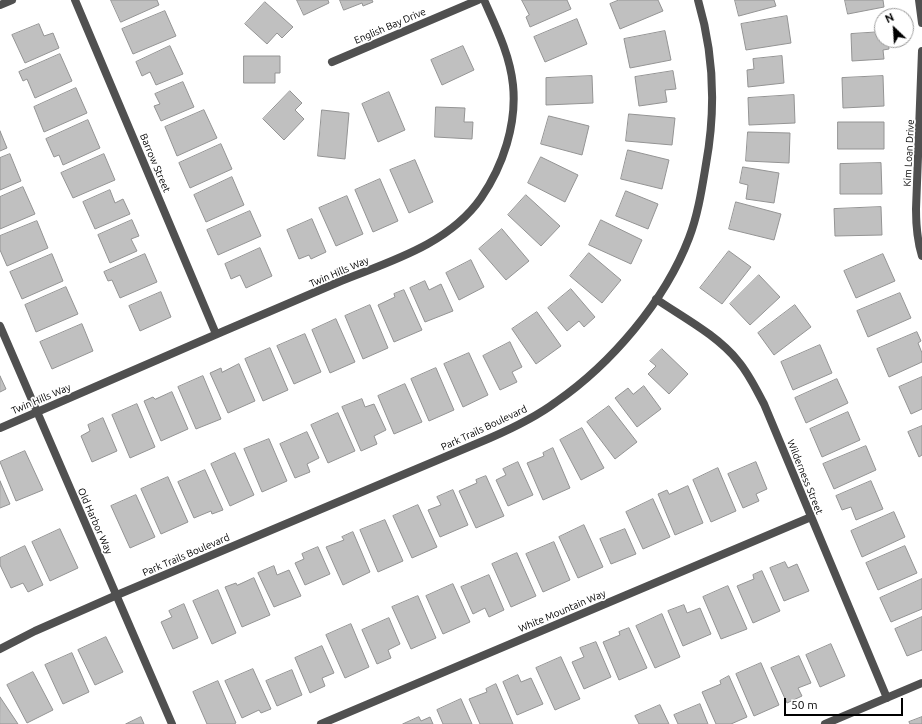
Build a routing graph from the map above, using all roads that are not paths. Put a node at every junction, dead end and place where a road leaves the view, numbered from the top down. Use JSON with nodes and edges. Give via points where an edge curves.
{"nodes":[{"id":1,"x":12,"y":0,"type":"edge"},
{"id":2,"x":74,"y":0,"type":"edge"},
{"id":3,"x":478,"y":0,"type":"edge"},
{"id":4,"x":484,"y":0,"type":"edge"},
{"id":5,"x":698,"y":0,"type":"edge"},
{"id":6,"x":919,"y":0,"type":"edge"},
{"id":7,"x":0,"y":5,"type":"edge"},
{"id":8,"x":922,"y":23,"type":"edge"},
{"id":9,"x":922,"y":51,"type":"edge"},
{"id":10,"x":332,"y":62,"type":"dead end"},
{"id":11,"x":921,"y":118,"type":"edge"},
{"id":12,"x":922,"y":256,"type":"edge"},
{"id":13,"x":656,"y":299,"type":"junction"},
{"id":14,"x":0,"y":326,"type":"edge"},
{"id":15,"x":216,"y":334,"type":"junction"},
{"id":16,"x":37,"y":412,"type":"junction"},
{"id":17,"x":0,"y":428,"type":"edge"},
{"id":18,"x":810,"y":517,"type":"junction"},
{"id":19,"x":117,"y":595,"type":"junction"},
{"id":20,"x":0,"y":649,"type":"edge"},
{"id":21,"x":922,"y":683,"type":"edge"},
{"id":22,"x":887,"y":698,"type":"junction"},
{"id":23,"x":172,"y":724,"type":"edge"},
{"id":24,"x":321,"y":724,"type":"edge"},
{"id":25,"x":825,"y":724,"type":"edge"}],
"edges":[{"from":1,"to":7,"type":"street"},
{"from":2,"to":15,"type":"street","name":"Barrow Street"},
{"from":3,"to":10,"type":"street","name":"English Bay Drive"},
{"from":4,"to":15,"type":"street","name":"Twin Hills Way","via":[[506,55],[513,86],[513,101],[505,153],[481,199],[453,228],[427,244]]},
{"from":5,"to":13,"type":"street","name":"Park Trails Boulevard","via":[[711,63],[712,117],[709,148],[689,237],[676,266]]},
{"from":6,"to":8,"type":"street"},
{"from":9,"to":11,"type":"street","name":"Kim Loan Drive"},
{"from":11,"to":12,"type":"street","name":"Kim Loan Drive","via":[[916,227]]},
{"from":13,"to":18,"type":"street","name":"Wilderness Street","via":[[704,331],[738,361],[764,404]]},
{"from":13,"to":19,"type":"street","name":"Park Trails Boulevard","via":[[624,341],[598,368],[532,418]]},
{"from":14,"to":16,"type":"street","name":"Old Harbor Way"},
{"from":15,"to":16,"type":"street","name":"Twin Hills Way"},
{"from":16,"to":17,"type":"street","name":"Twin Hills Way"},
{"from":16,"to":19,"type":"street","name":"Old Harbor Way"},
{"from":18,"to":22,"type":"street","name":"Wilderness Street"},
{"from":18,"to":24,"type":"street","name":"White Mountain Way"},
{"from":19,"to":20,"type":"street","name":"Park Trails Boulevard"},
{"from":19,"to":23,"type":"street","name":"Old Harbor Way"},
{"from":21,"to":22,"type":"street"},
{"from":22,"to":25,"type":"street"}]}
